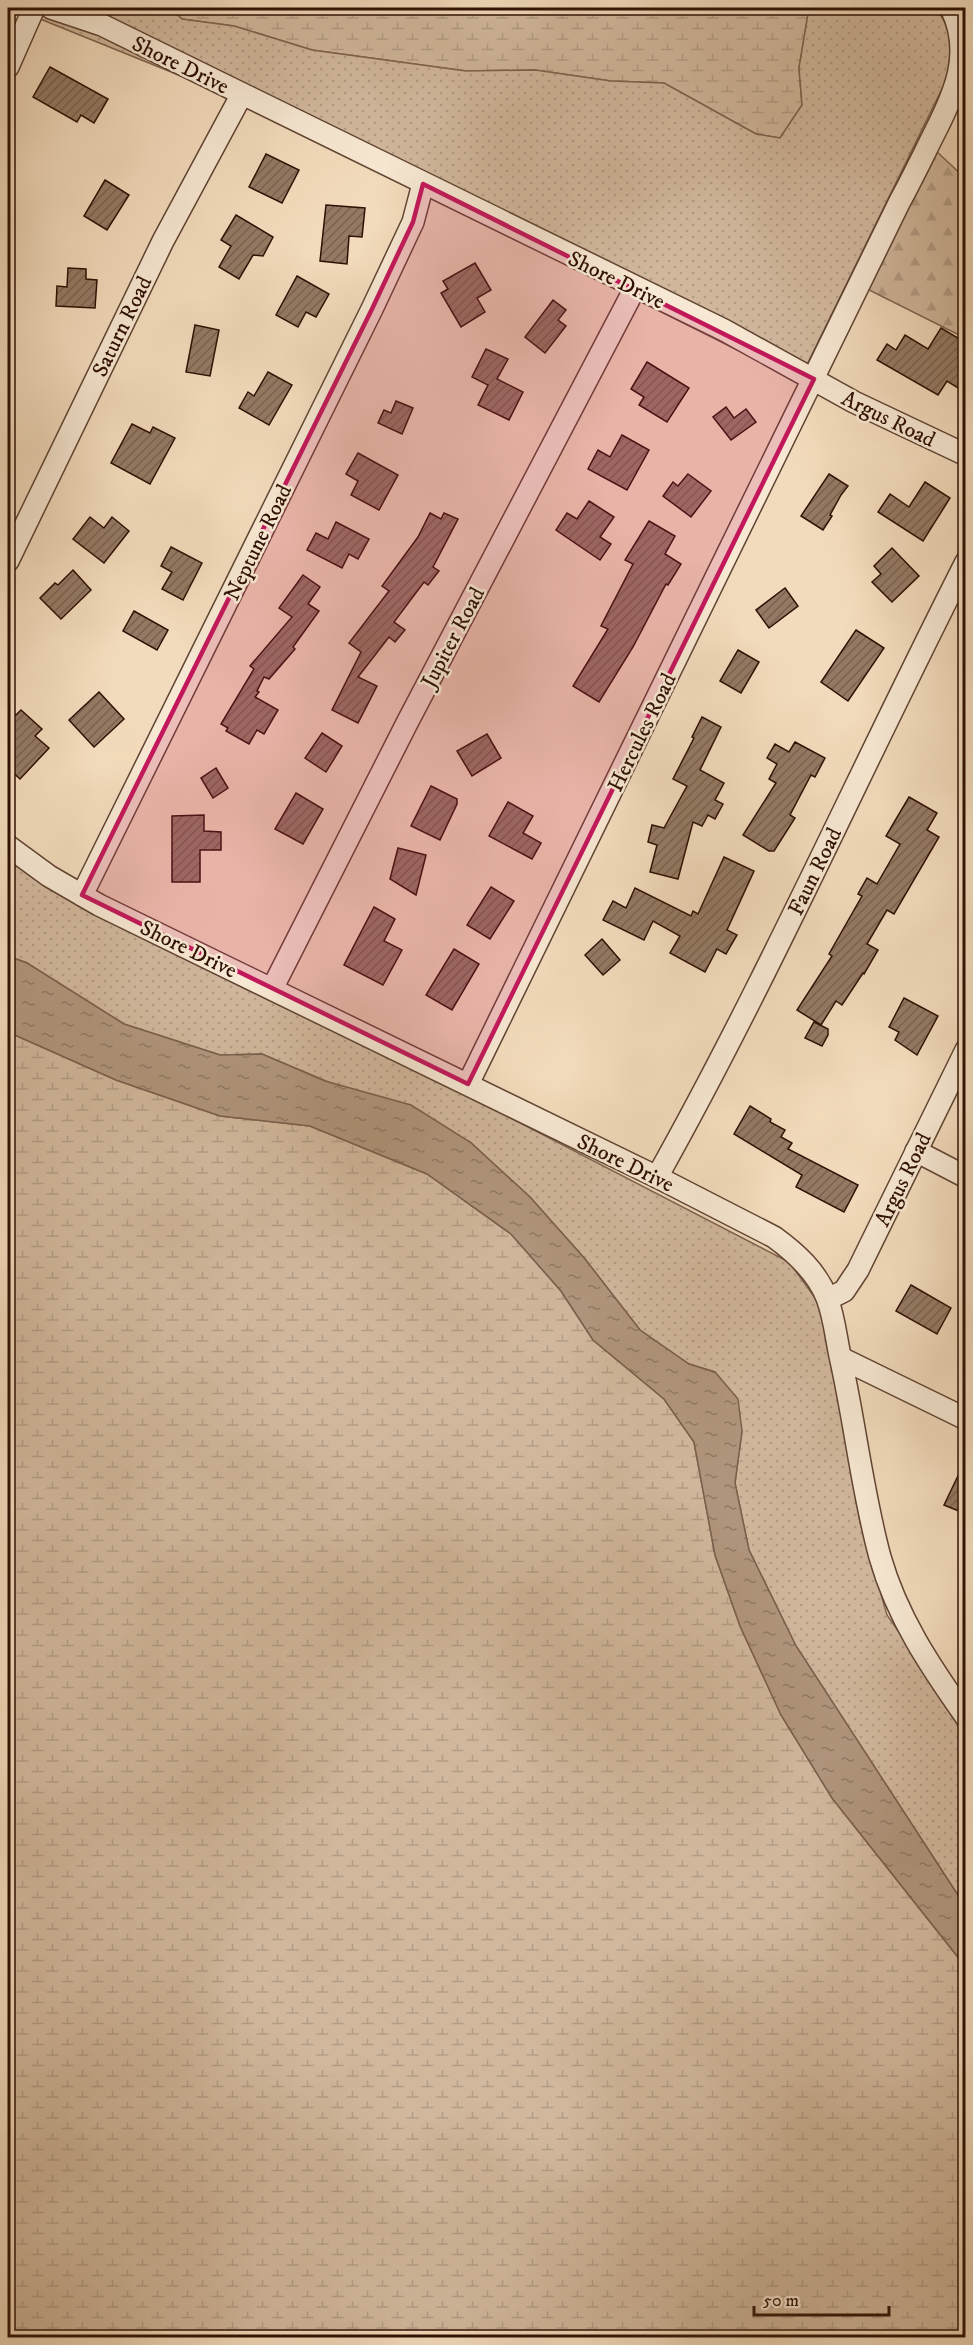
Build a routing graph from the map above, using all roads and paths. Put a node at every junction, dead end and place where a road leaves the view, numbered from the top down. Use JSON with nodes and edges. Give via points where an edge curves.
{"nodes":[{"id":1,"x":34,"y":8,"type":"edge"},
{"id":2,"x":51,"y":8,"type":"edge"},
{"id":3,"x":951,"y":8,"type":"edge"},
{"id":4,"x":964,"y":62,"type":"edge"},
{"id":5,"x":8,"y":67,"type":"edge"},
{"id":6,"x":242,"y":94,"type":"junction"},
{"id":7,"x":423,"y":184,"type":"junction"},
{"id":8,"x":635,"y":288,"type":"junction"},
{"id":9,"x":814,"y":379,"type":"junction"},
{"id":10,"x":966,"y":455,"type":"edge"},
{"id":11,"x":8,"y":561,"type":"edge"},
{"id":12,"x":966,"y":562,"type":"edge"},
{"id":13,"x":8,"y":846,"type":"edge"},
{"id":14,"x":82,"y":895,"type":"junction"},
{"id":15,"x":272,"y":989,"type":"junction"},
{"id":16,"x":966,"y":1050,"type":"edge"},
{"id":17,"x":468,"y":1084,"type":"junction"},
{"id":18,"x":916,"y":1151,"type":"junction"},
{"id":19,"x":657,"y":1177,"type":"junction"},
{"id":20,"x":966,"y":1177,"type":"edge"},
{"id":21,"x":828,"y":1299,"type":"junction"},
{"id":22,"x":841,"y":1358,"type":"junction"},
{"id":23,"x":966,"y":1419,"type":"edge"},
{"id":24,"x":966,"y":1717,"type":"edge"}],
"edges":[{"from":1,"to":5,"type":"street"},
{"from":2,"to":6,"type":"street","name":"Shore Drive","via":[[102,25]]},
{"from":3,"to":4,"type":"street"},
{"from":4,"to":9,"type":"street","via":[[956,92]]},
{"from":6,"to":7,"type":"street","name":"Shore Drive"},
{"from":6,"to":11,"type":"street","name":"Saturn Road","via":[[163,240]]},
{"from":7,"to":8,"type":"street","name":"Shore Drive"},
{"from":7,"to":14,"type":"street","name":"Neptune Road","via":[[413,222],[372,309]]},
{"from":8,"to":9,"type":"street","name":"Shore Drive"},
{"from":8,"to":15,"type":"street","name":"Jupiter Road","via":[[406,723]]},
{"from":9,"to":10,"type":"street","name":"Argus Road"},
{"from":9,"to":17,"type":"street","name":"Hercules Road"},
{"from":12,"to":19,"type":"street","name":"Faun Road","via":[[757,985]]},
{"from":13,"to":14,"type":"street","name":"Shore Drive"},
{"from":14,"to":15,"type":"street","name":"Shore Drive"},
{"from":15,"to":17,"type":"street","name":"Shore Drive"},
{"from":16,"to":18,"type":"street","name":"Argus Road"},
{"from":17,"to":19,"type":"street","name":"Shore Drive"},
{"from":18,"to":20,"type":"street"},
{"from":18,"to":21,"type":"street","name":"Argus Road","via":[[858,1270],[844,1291]]},
{"from":19,"to":21,"type":"street","name":"Shore Drive","via":[[774,1237],[809,1268]]},
{"from":21,"to":22,"type":"street","name":"Shore Drive"},
{"from":22,"to":23,"type":"street"},
{"from":22,"to":24,"type":"street","name":"Shore Drive","via":[[880,1556],[893,1595],[910,1633]]}]}
